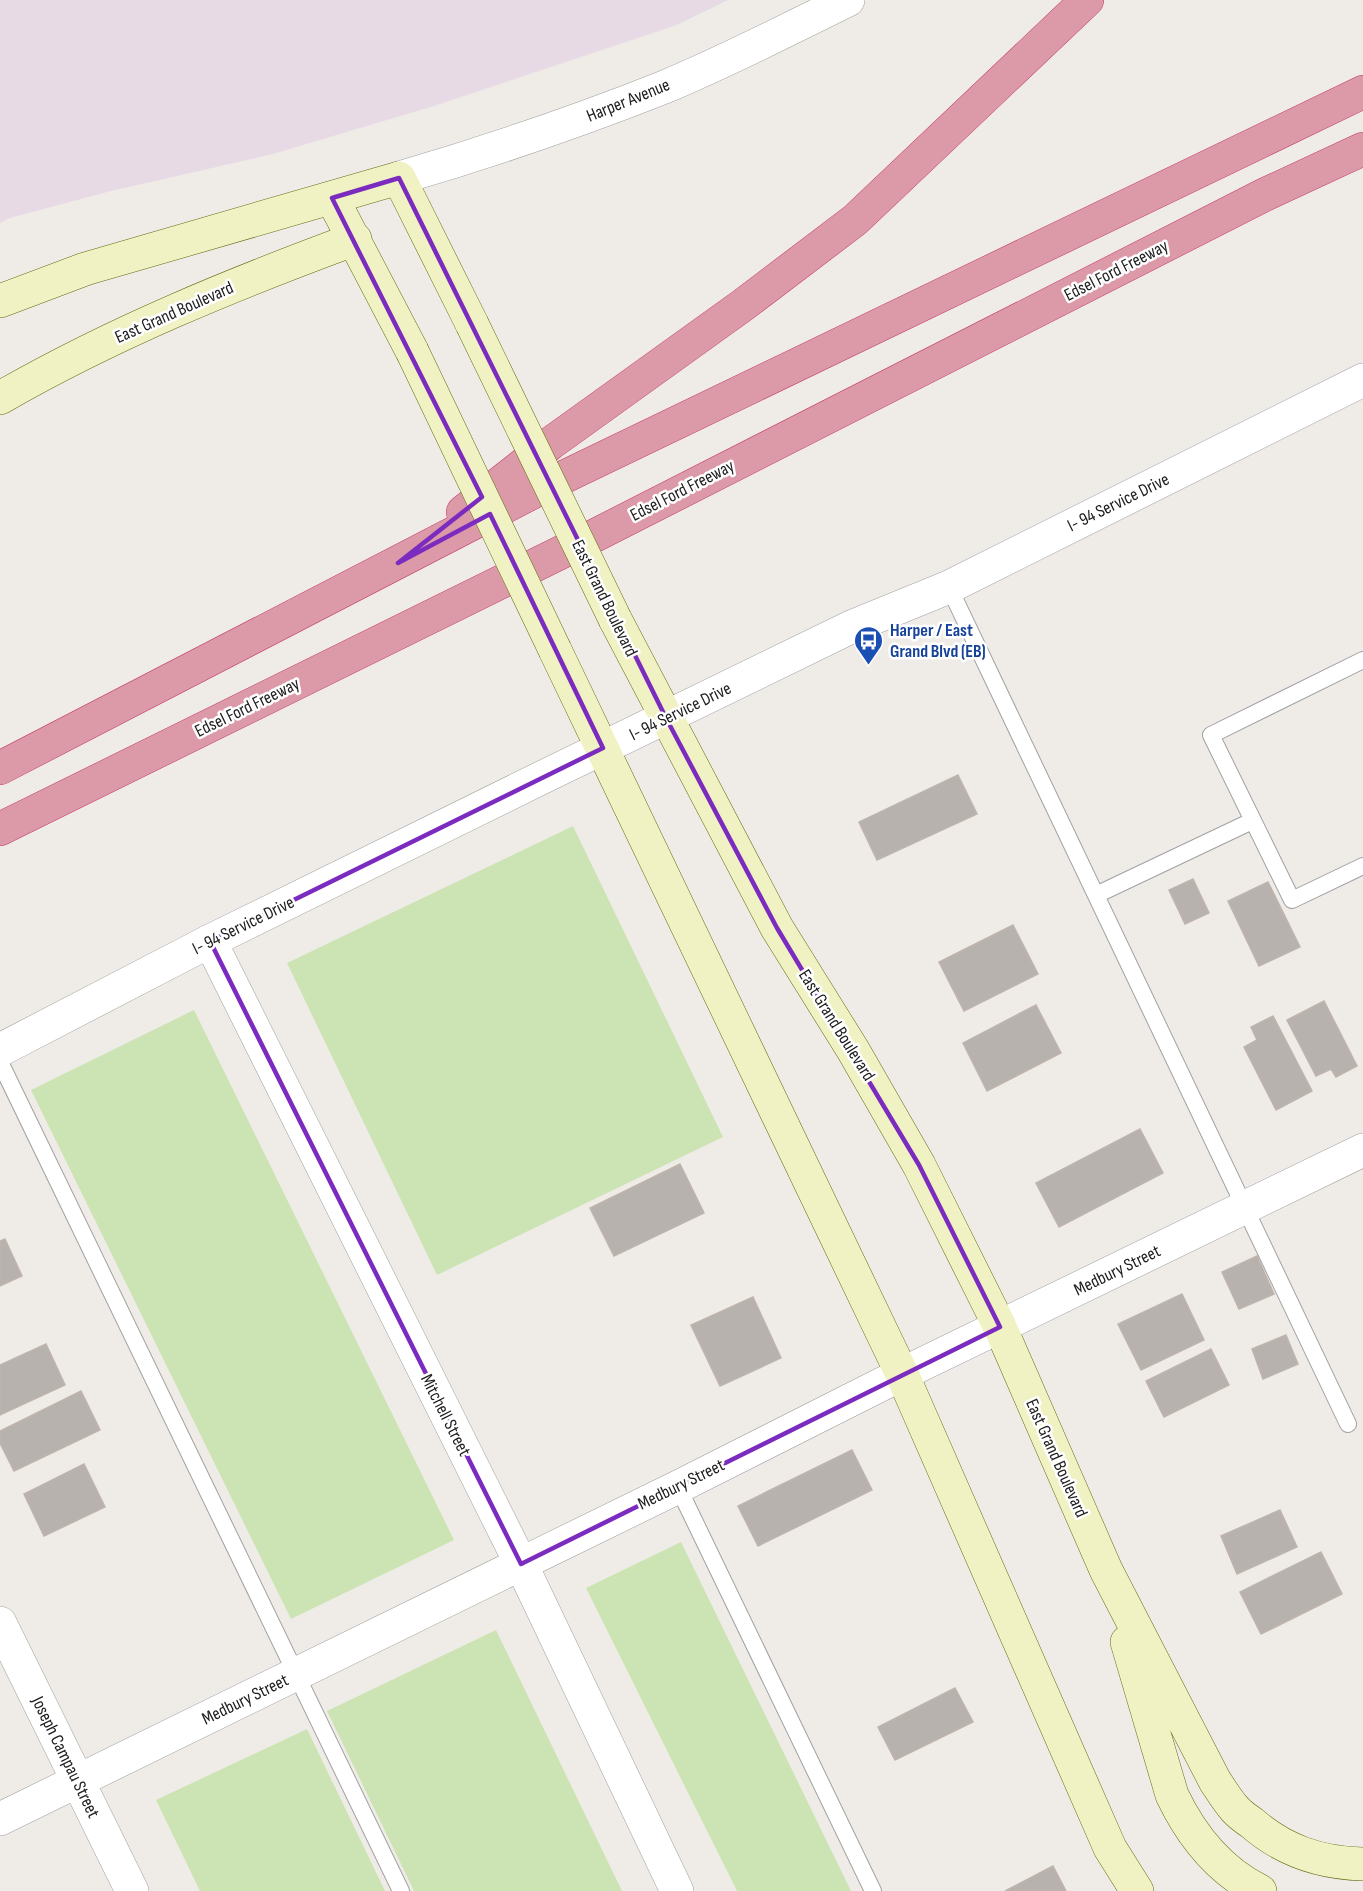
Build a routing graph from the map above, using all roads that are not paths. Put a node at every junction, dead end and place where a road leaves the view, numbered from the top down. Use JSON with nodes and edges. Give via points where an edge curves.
{"nodes":[{"id":1,"x":848,"y":0,"type":"edge"},
{"id":2,"x":1087,"y":0,"type":"edge"},
{"id":3,"x":1363,"y":92,"type":"edge"},
{"id":4,"x":1363,"y":148,"type":"edge"},
{"id":5,"x":1363,"y":157,"type":"edge"},
{"id":6,"x":399,"y":178,"type":"junction"},
{"id":7,"x":1266,"y":194,"type":"junction"},
{"id":8,"x":332,"y":198,"type":"junction"},
{"id":9,"x":355,"y":239,"type":"junction"},
{"id":10,"x":0,"y":301,"type":"edge"},
{"id":11,"x":1363,"y":380,"type":"edge"},
{"id":12,"x":0,"y":399,"type":"edge"},
{"id":13,"x":398,"y":563,"type":"junction"},
{"id":14,"x":949,"y":587,"type":"junction"},
{"id":15,"x":1363,"y":660,"type":"edge"},
{"id":16,"x":666,"y":718,"type":"junction"},
{"id":17,"x":603,"y":748,"type":"junction"},
{"id":18,"x":0,"y":768,"type":"edge"},
{"id":19,"x":1252,"y":821,"type":"junction"},
{"id":20,"x":1,"y":829,"type":"edge"},
{"id":21,"x":1363,"y":866,"type":"edge"},
{"id":22,"x":1096,"y":895,"type":"junction"},
{"id":23,"x":210,"y":941,"type":"junction"},
{"id":24,"x":0,"y":1050,"type":"edge"},
{"id":25,"x":0,"y":1062,"type":"edge"},
{"id":26,"x":1363,"y":1150,"type":"edge"},
{"id":27,"x":1246,"y":1208,"type":"junction"},
{"id":28,"x":1000,"y":1327,"type":"junction"},
{"id":29,"x":902,"y":1374,"type":"junction"},
{"id":30,"x":1348,"y":1424,"type":"dead end"},
{"id":31,"x":678,"y":1486,"type":"junction"},
{"id":32,"x":521,"y":1564,"type":"junction"},
{"id":33,"x":1106,"y":1570,"type":"junction"},
{"id":34,"x":0,"y":1623,"type":"edge"},
{"id":35,"x":297,"y":1673,"type":"junction"},
{"id":36,"x":78,"y":1781,"type":"junction"},
{"id":37,"x":0,"y":1819,"type":"edge"},
{"id":38,"x":1363,"y":1864,"type":"edge"},
{"id":39,"x":132,"y":1891,"type":"edge"},
{"id":40,"x":401,"y":1891,"type":"edge"},
{"id":41,"x":677,"y":1891,"type":"edge"},
{"id":42,"x":873,"y":1891,"type":"edge"},
{"id":43,"x":1137,"y":1891,"type":"edge"},
{"id":44,"x":1260,"y":1891,"type":"edge"}],
"edges":[{"from":1,"to":6,"type":"street","name":"Harper Avenue","via":[[664,87],[547,131]]},
{"from":2,"to":13,"type":"highway","via":[[855,220],[551,443]]},
{"from":3,"to":13,"type":"highway","via":[[541,488]]},
{"from":4,"to":7,"type":"highway","name":"Edsel Ford Freeway"},
{"from":5,"to":7,"type":"highway"},
{"from":6,"to":8,"type":"main road"},
{"from":6,"to":16,"type":"main road","name":"East Grand Boulevard","bridge":true},
{"from":7,"to":20,"type":"highway","name":"Edsel Ford Freeway","via":[[584,541]]},
{"from":8,"to":9,"type":"main road"},
{"from":8,"to":10,"type":"main road","via":[[85,269]]},
{"from":9,"to":12,"type":"main road","name":"East Grand Boulevard","via":[[181,308],[40,375]]},
{"from":9,"to":17,"type":"main road","bridge":true},
{"from":11,"to":14,"type":"street","name":"I- 94 Service Drive"},
{"from":13,"to":18,"type":"highway"},
{"from":14,"to":16,"type":"street","name":"I- 94 Service Drive","via":[[851,627]]},
{"from":14,"to":22,"type":"lane"},
{"from":15,"to":19,"type":"lane","via":[[1211,735]]},
{"from":16,"to":17,"type":"street","name":"I- 94 Service Drive"},
{"from":16,"to":28,"type":"main road","name":"East Grand Boulevard","via":[[777,928],[919,1165]]},
{"from":17,"to":23,"type":"street","name":"I- 94 Service Drive"},
{"from":17,"to":29,"type":"main road"},
{"from":19,"to":21,"type":"lane","via":[[1292,900]]},
{"from":19,"to":22,"type":"lane"},
{"from":22,"to":27,"type":"lane"},
{"from":23,"to":24,"type":"street","name":"I- 94 Service Drive"},
{"from":23,"to":32,"type":"street","name":"Mitchell Street"},
{"from":25,"to":35,"type":"lane"},
{"from":26,"to":27,"type":"street","name":"Medbury Street"},
{"from":27,"to":28,"type":"street","name":"Medbury Street"},
{"from":27,"to":30,"type":"lane"},
{"from":28,"to":29,"type":"street","name":"Medbury Street"},
{"from":28,"to":33,"type":"main road","name":"East Grand Boulevard"},
{"from":29,"to":31,"type":"street","name":"Medbury Street"},
{"from":29,"to":43,"type":"main road","via":[[1110,1848]]},
{"from":31,"to":32,"type":"street","name":"Medbury Street"},
{"from":31,"to":42,"type":"lane"},
{"from":32,"to":35,"type":"street","name":"Medbury Street"},
{"from":32,"to":41,"type":"street","name":"Mitchell Street"},
{"from":33,"to":38,"type":"main road","name":"East Grand Boulevard","via":[[1215,1781],[1235,1809],[1267,1837],[1290,1850],[1340,1864]]},
{"from":33,"to":44,"type":"main road","via":[[1172,1795],[1181,1814],[1202,1844],[1229,1871]]},
{"from":34,"to":36,"type":"street","name":"Joseph Campau Street"},
{"from":35,"to":36,"type":"street","name":"Medbury Street"},
{"from":35,"to":40,"type":"lane"},
{"from":36,"to":37,"type":"street","name":"Medbury Street"},
{"from":36,"to":39,"type":"street","name":"Joseph Campau Street"}]}
